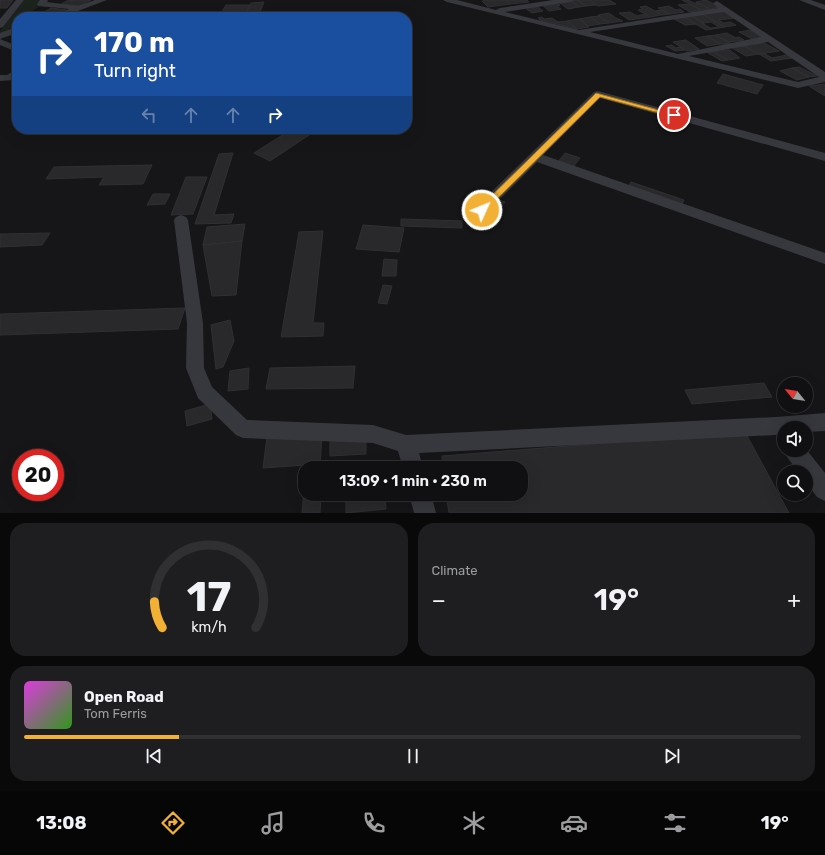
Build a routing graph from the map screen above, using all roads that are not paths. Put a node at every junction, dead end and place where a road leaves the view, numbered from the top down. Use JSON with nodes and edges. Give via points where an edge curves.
{"nodes":[{"id":1,"x":20,"y":0,"type":"edge"},
{"id":2,"x":44,"y":0,"type":"edge"},
{"id":3,"x":103,"y":0,"type":"edge"},
{"id":4,"x":446,"y":0,"type":"edge"},
{"id":5,"x":570,"y":0,"type":"edge"},
{"id":6,"x":713,"y":0,"type":"edge"},
{"id":7,"x":803,"y":0,"type":"edge"},
{"id":8,"x":823,"y":6,"type":"edge"},
{"id":9,"x":80,"y":8,"type":"junction"},
{"id":10,"x":725,"y":9,"type":"junction"},
{"id":11,"x":491,"y":11,"type":"junction"},
{"id":12,"x":68,"y":12,"type":"edge"},
{"id":13,"x":1,"y":23,"type":"edge"},
{"id":14,"x":12,"y":32,"type":"edge"},
{"id":15,"x":575,"y":32,"type":"junction"},
{"id":16,"x":0,"y":36,"type":"edge"},
{"id":17,"x":768,"y":39,"type":"junction"},
{"id":18,"x":0,"y":42,"type":"edge"},
{"id":19,"x":12,"y":48,"type":"edge"},
{"id":20,"x":12,"y":51,"type":"edge"},
{"id":21,"x":0,"y":53,"type":"edge"},
{"id":22,"x":675,"y":56,"type":"junction"},
{"id":23,"x":12,"y":76,"type":"edge"},
{"id":24,"x":825,"y":78,"type":"edge"},
{"id":25,"x":2,"y":81,"type":"edge"},
{"id":26,"x":536,"y":157,"type":"junction"},
{"id":27,"x":825,"y":157,"type":"edge"},
{"id":28,"x":482,"y":210,"type":"dead end"},
{"id":29,"x":181,"y":220,"type":"dead end"},
{"id":30,"x":825,"y":259,"type":"edge"},
{"id":31,"x":825,"y":422,"type":"edge"},
{"id":32,"x":813,"y":425,"type":"edge"},
{"id":33,"x":777,"y":432,"type":"edge"},
{"id":34,"x":406,"y":444,"type":"junction"},
{"id":35,"x":799,"y":457,"type":"edge"},
{"id":36,"x":411,"y":461,"type":"edge"},
{"id":37,"x":825,"y":490,"type":"edge"},
{"id":38,"x":422,"y":501,"type":"edge"},
{"id":39,"x":425,"y":513,"type":"edge"}],
"edges":[{"from":1,"to":13,"type":"street"},
{"from":2,"to":9,"type":"street","via":[[41,4]]},
{"from":3,"to":9,"type":"street"},
{"from":4,"to":11,"type":"street"},
{"from":5,"to":11,"type":"street"},
{"from":6,"to":10,"type":"street"},
{"from":7,"to":8,"type":"street"},
{"from":9,"to":12,"type":"street"},
{"from":10,"to":15,"type":"street"},
{"from":10,"to":17,"type":"street"},
{"from":11,"to":15,"type":"street"},
{"from":14,"to":16,"type":"street"},
{"from":15,"to":22,"type":"street"},
{"from":17,"to":22,"type":"street"},
{"from":17,"to":24,"type":"street"},
{"from":18,"to":19,"type":"street"},
{"from":20,"to":21,"type":"street"},
{"from":22,"to":24,"type":"street","via":[[798,85]]},
{"from":23,"to":25,"type":"street"},
{"from":26,"to":27,"type":"street","via":[[598,94]]},
{"from":26,"to":28,"type":"street"},
{"from":26,"to":30,"type":"street"},
{"from":29,"to":34,"type":"street","via":[[195,323],[195,368],[205,392],[243,428],[373,434]]},
{"from":31,"to":32,"type":"street"},
{"from":33,"to":34,"type":"street"},
{"from":34,"to":36,"type":"street"},
{"from":35,"to":37,"type":"street"},
{"from":38,"to":39,"type":"street"}]}
